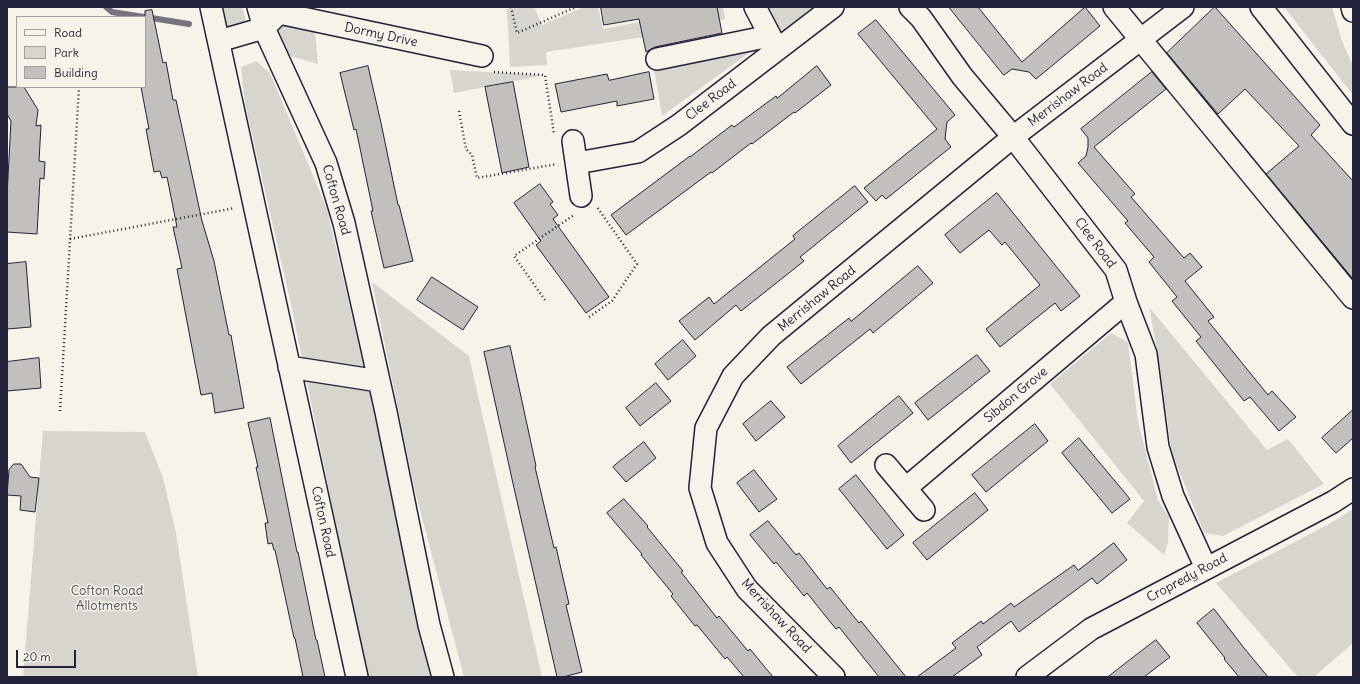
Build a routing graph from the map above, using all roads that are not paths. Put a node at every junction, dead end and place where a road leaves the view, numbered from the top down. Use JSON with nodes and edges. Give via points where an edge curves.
{"nodes":[{"id":1,"x":211,"y":7,"type":"edge"},
{"id":2,"x":258,"y":7,"type":"edge"},
{"id":3,"x":755,"y":7,"type":"edge"},
{"id":4,"x":833,"y":7,"type":"edge"},
{"id":5,"x":910,"y":7,"type":"edge"},
{"id":6,"x":1114,"y":7,"type":"edge"},
{"id":7,"x":1183,"y":7,"type":"edge"},
{"id":8,"x":1261,"y":7,"type":"edge"},
{"id":9,"x":1352,"y":7,"type":"edge"},
{"id":10,"x":280,"y":10,"type":"edge"},
{"id":11,"x":1353,"y":11,"type":"edge"},
{"id":12,"x":264,"y":28,"type":"junction"},
{"id":13,"x":1140,"y":40,"type":"junction"},
{"id":14,"x":219,"y":41,"type":"junction"},
{"id":15,"x":774,"y":43,"type":"junction"},
{"id":16,"x":656,"y":59,"type":"dead end"},
{"id":17,"x":486,"y":64,"type":"road end"},
{"id":18,"x":1353,"y":124,"type":"edge"},
{"id":19,"x":1013,"y":138,"type":"junction"},
{"id":20,"x":573,"y":140,"type":"road end"},
{"id":21,"x":577,"y":163,"type":"junction"},
{"id":22,"x":578,"y":205,"type":"road end"},
{"id":23,"x":1353,"y":298,"type":"edge"},
{"id":24,"x":1126,"y":302,"type":"junction"},
{"id":25,"x":289,"y":367,"type":"junction"},
{"id":26,"x":379,"y":381,"type":"junction"},
{"id":27,"x":886,"y":465,"type":"dead end"},
{"id":28,"x":906,"y":488,"type":"junction"},
{"id":29,"x":1353,"y":489,"type":"edge"},
{"id":30,"x":924,"y":510,"type":"dead end"},
{"id":31,"x":1206,"y":568,"type":"junction"},
{"id":32,"x":357,"y":677,"type":"edge"},
{"id":33,"x":443,"y":677,"type":"edge"},
{"id":34,"x":834,"y":677,"type":"edge"},
{"id":35,"x":1027,"y":677,"type":"edge"}],
"edges":[{"from":1,"to":14,"type":"street","name":"Cofton Road"},
{"from":2,"to":12,"type":"street","name":"Cofton Road"},
{"from":3,"to":15,"type":"street"},
{"from":4,"to":15,"type":"street","name":"Clee Road"},
{"from":5,"to":19,"type":"street","name":"Clee Road"},
{"from":6,"to":13,"type":"street"},
{"from":7,"to":13,"type":"street","name":"Merrishaw Road"},
{"from":8,"to":18,"type":"street"},
{"from":9,"to":11,"type":"street"},
{"from":10,"to":12,"type":"street"},
{"from":10,"to":17,"type":"street","name":"Dormy Drive"},
{"from":12,"to":14,"type":"street"},
{"from":12,"to":26,"type":"street","name":"Cofton Road","via":[[326,163],[344,223]]},
{"from":13,"to":19,"type":"street","name":"Merrishaw Road"},
{"from":13,"to":23,"type":"street"},
{"from":14,"to":25,"type":"street","name":"Cofton Road"},
{"from":15,"to":16,"type":"street"},
{"from":15,"to":21,"type":"street","name":"Clee Road","via":[[679,125],[638,152]]},
{"from":19,"to":24,"type":"street","name":"Clee Road","via":[[1116,270]]},
{"from":19,"to":34,"type":"street","name":"Merrishaw Road","via":[[771,336],[733,376],[706,428],[700,488],[717,543],[747,589]]},
{"from":20,"to":21,"type":"street"},
{"from":21,"to":22,"type":"street"},
{"from":24,"to":28,"type":"street","name":"Sibdon Grove"},
{"from":24,"to":31,"type":"street","name":"Clee Road","via":[[1146,354],[1158,447],[1173,496]]},
{"from":25,"to":26,"type":"street"},
{"from":25,"to":32,"type":"street","name":"Cofton Road"},
{"from":26,"to":33,"type":"street","name":"Cofton Road","via":[[429,625]]},
{"from":27,"to":28,"type":"street"},
{"from":28,"to":30,"type":"street"},
{"from":29,"to":31,"type":"street","name":"Cropredy Road"},
{"from":31,"to":35,"type":"street","name":"Cropredy Road","via":[[1091,629]]}]}
